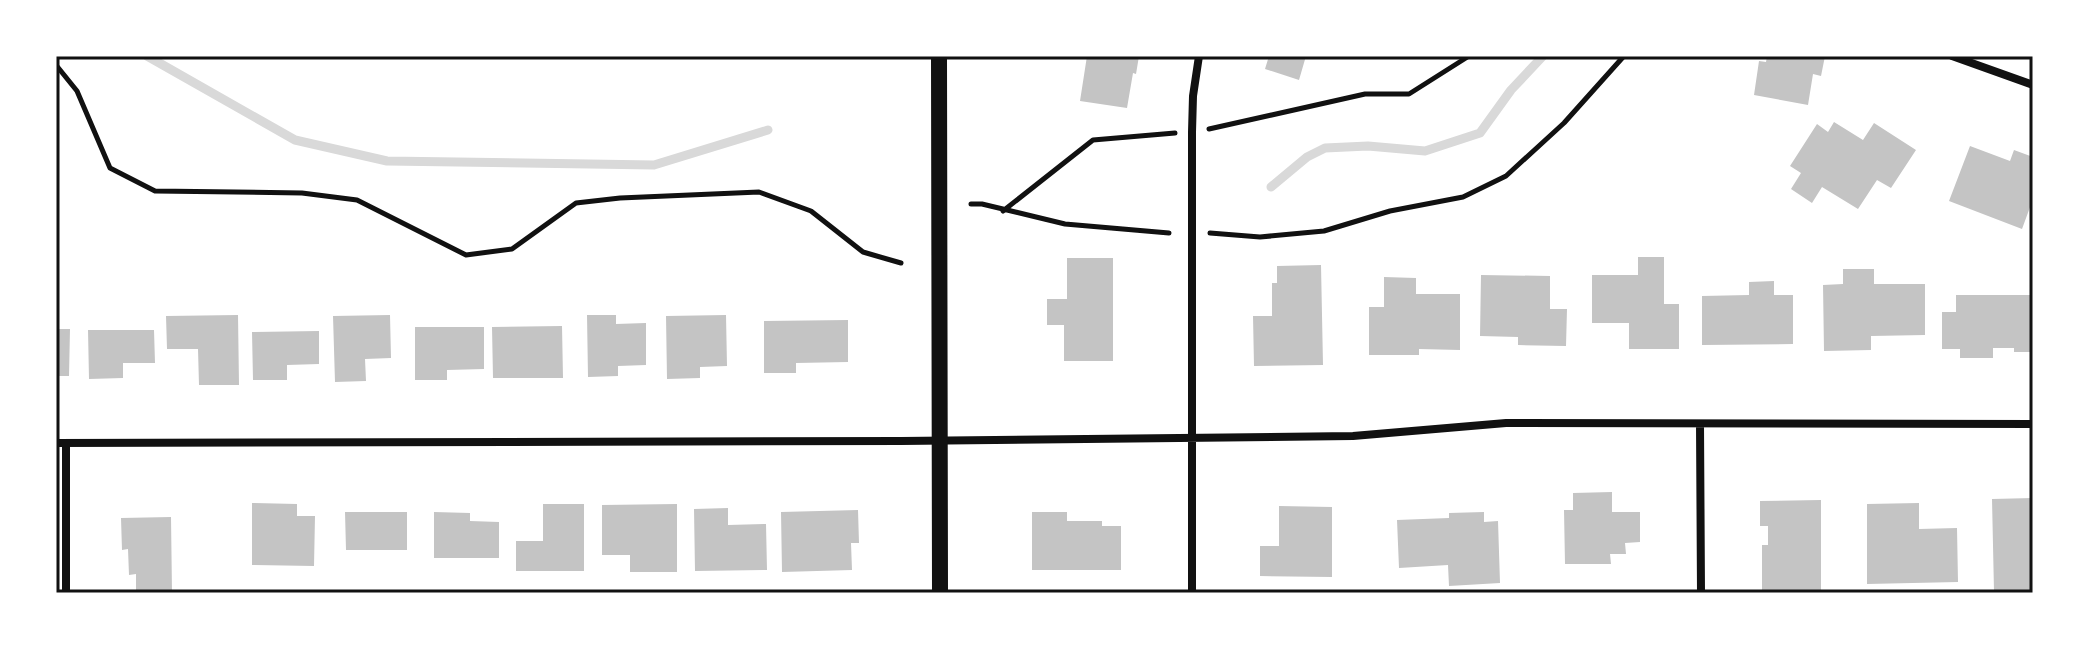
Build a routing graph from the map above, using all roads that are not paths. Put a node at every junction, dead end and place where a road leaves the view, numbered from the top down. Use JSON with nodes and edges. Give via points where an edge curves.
{"nodes":[{"id":1,"x":939,"y":56,"type":"edge"},
{"id":2,"x":1199,"y":56,"type":"edge"},
{"id":3,"x":1952,"y":56,"type":"edge"},
{"id":4,"x":2033,"y":85,"type":"edge"},
{"id":5,"x":1700,"y":424,"type":"junction"},
{"id":6,"x":2033,"y":424,"type":"edge"},
{"id":7,"x":1192,"y":438,"type":"junction"},
{"id":8,"x":940,"y":440,"type":"junction"},
{"id":9,"x":61,"y":443,"type":"edge"},
{"id":10,"x":66,"y":593,"type":"edge"},
{"id":11,"x":940,"y":593,"type":"edge"},
{"id":12,"x":1192,"y":593,"type":"edge"},
{"id":13,"x":1701,"y":593,"type":"edge"}],
"edges":[{"from":1,"to":8,"type":"main road"},
{"from":2,"to":7,"type":"street","via":[[1193,96]]},
{"from":3,"to":4,"type":"street"},
{"from":5,"to":6,"type":"street"},
{"from":5,"to":7,"type":"street","via":[[1506,423],[1378,435]]},
{"from":5,"to":13,"type":"street"},
{"from":7,"to":8,"type":"street"},
{"from":7,"to":12,"type":"street"},
{"from":8,"to":9,"type":"street"},
{"from":8,"to":11,"type":"main road"},
{"from":9,"to":10,"type":"street"}]}
